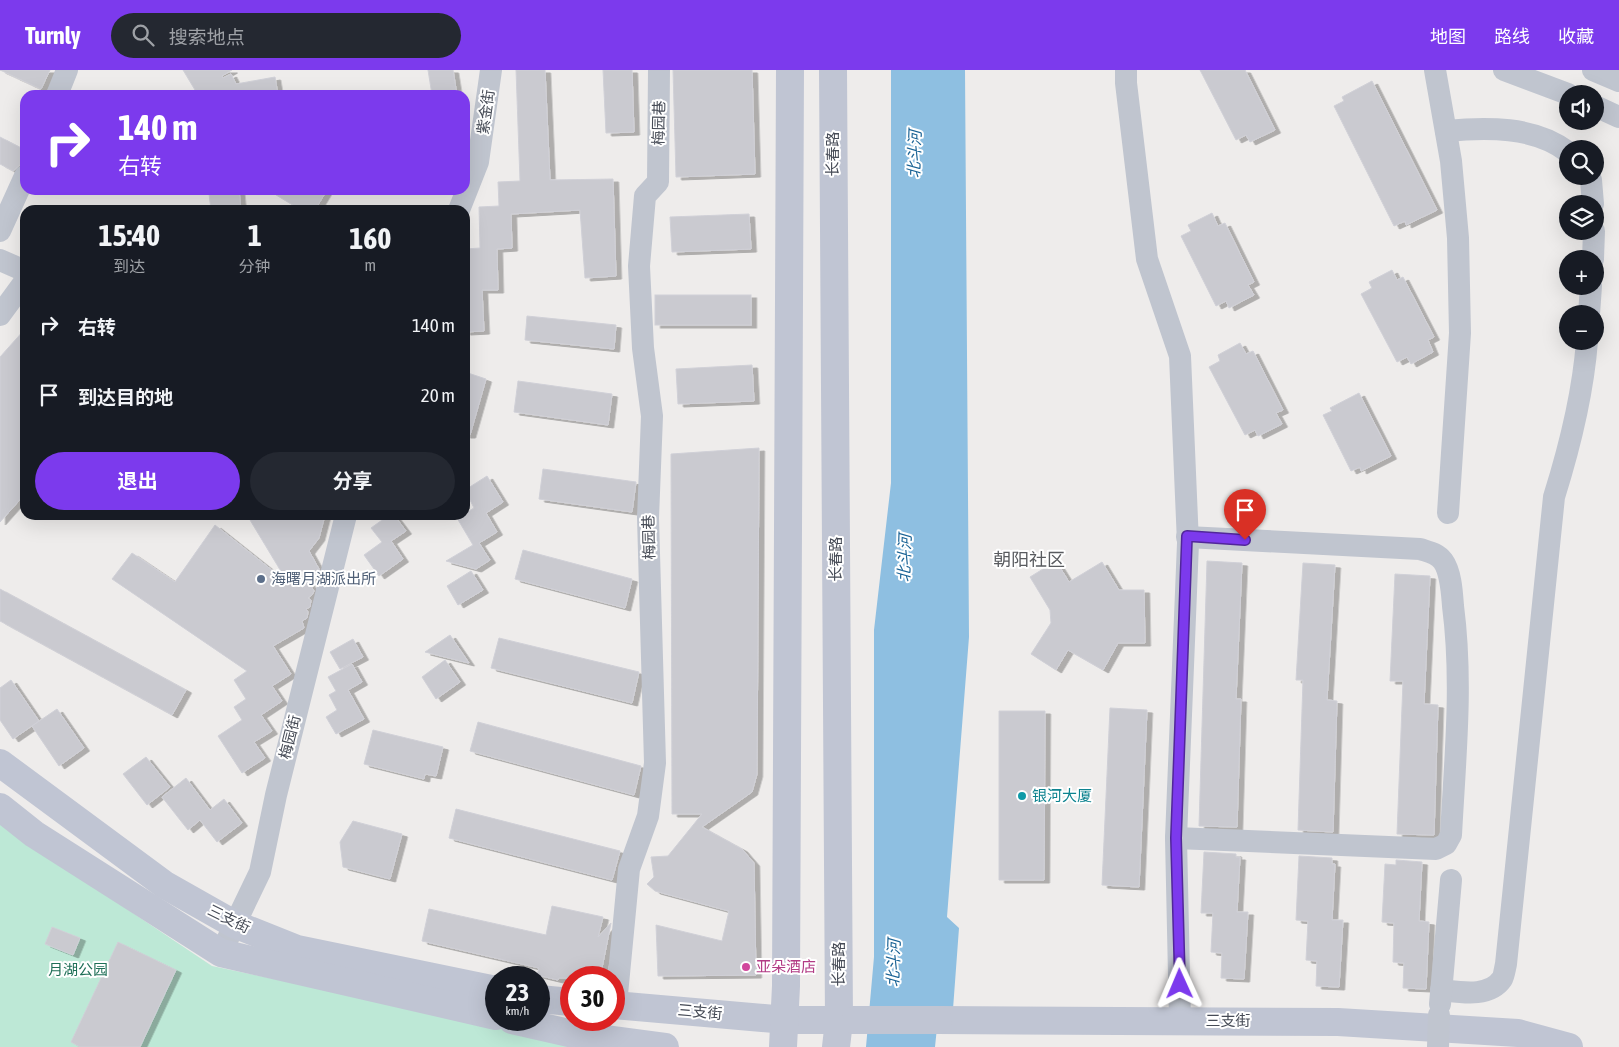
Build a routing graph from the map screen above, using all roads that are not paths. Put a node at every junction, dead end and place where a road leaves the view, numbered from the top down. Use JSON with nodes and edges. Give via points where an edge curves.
{"nodes":[{"id":1,"x":66,"y":70,"type":"edge"},
{"id":2,"x":491,"y":70,"type":"edge"},
{"id":3,"x":659,"y":70,"type":"edge"},
{"id":4,"x":790,"y":70,"type":"edge"},
{"id":5,"x":833,"y":70,"type":"edge"},
{"id":6,"x":1126,"y":70,"type":"edge"},
{"id":7,"x":1435,"y":70,"type":"edge"},
{"id":8,"x":1504,"y":70,"type":"edge"},
{"id":9,"x":1593,"y":70,"type":"edge"},
{"id":10,"x":1619,"y":81,"type":"edge"},
{"id":11,"x":59,"y":90,"type":"edge"},
{"id":12,"x":1559,"y":91,"type":"edge"},
{"id":13,"x":1604,"y":110,"type":"edge"},
{"id":14,"x":1619,"y":117,"type":"edge"},
{"id":15,"x":1446,"y":131,"type":"junction"},
{"id":16,"x":1559,"y":146,"type":"edge"},
{"id":17,"x":470,"y":182,"type":"edge"},
{"id":18,"x":20,"y":187,"type":"edge"},
{"id":19,"x":0,"y":230,"type":"edge"},
{"id":20,"x":0,"y":260,"type":"edge"},
{"id":21,"x":20,"y":269,"type":"edge"},
{"id":22,"x":20,"y":288,"type":"edge"},
{"id":23,"x":0,"y":315,"type":"edge"},
{"id":24,"x":1586,"y":350,"type":"edge"},
{"id":25,"x":1448,"y":514,"type":"dead end"},
{"id":26,"x":345,"y":520,"type":"edge"},
{"id":27,"x":1187,"y":536,"type":"junction"},
{"id":28,"x":0,"y":763,"type":"edge"},
{"id":29,"x":0,"y":807,"type":"edge"},
{"id":30,"x":1176,"y":838,"type":"junction"},
{"id":31,"x":1450,"y":880,"type":"dead end"},
{"id":32,"x":234,"y":924,"type":"junction"},
{"id":33,"x":221,"y":954,"type":"junction"},
{"id":34,"x":619,"y":966,"type":"edge"},
{"id":35,"x":485,"y":988,"type":"edge"},
{"id":36,"x":1442,"y":990,"type":"junction"},
{"id":37,"x":625,"y":1006,"type":"edge"},
{"id":38,"x":485,"y":1014,"type":"edge"},
{"id":39,"x":786,"y":1020,"type":"junction"},
{"id":40,"x":1180,"y":1021,"type":"junction"},
{"id":41,"x":550,"y":1029,"type":"edge"},
{"id":42,"x":844,"y":1029,"type":"edge"},
{"id":43,"x":665,"y":1047,"type":"edge"},
{"id":44,"x":783,"y":1047,"type":"edge"},
{"id":45,"x":1438,"y":1047,"type":"edge"},
{"id":46,"x":1569,"y":1047,"type":"edge"}],
"edges":[{"from":1,"to":11,"type":"street"},
{"from":2,"to":17,"type":"street","name":"紫金街","via":[[478,162]]},
{"from":3,"to":34,"type":"street","name":"梅园巷","via":[[658,182],[645,196],[639,266],[643,348],[652,416],[648,518],[656,763],[648,816],[629,869]]},
{"from":4,"to":39,"type":"main road"},
{"from":5,"to":42,"type":"main road","name":"长春路"},
{"from":6,"to":27,"type":"street","via":[[1147,259],[1180,356]]},
{"from":7,"to":15,"type":"street"},
{"from":8,"to":12,"type":"street"},
{"from":9,"to":10,"type":"street"},
{"from":13,"to":14,"type":"street"},
{"from":15,"to":16,"type":"street","via":[[1502,129]]},
{"from":15,"to":25,"type":"street","via":[[1458,238],[1460,333]]},
{"from":18,"to":19,"type":"street"},
{"from":20,"to":21,"type":"street"},
{"from":22,"to":23,"type":"street"},
{"from":24,"to":36,"type":"street","via":[[1584,380],[1566,462],[1554,497],[1506,964],[1502,979],[1491,988],[1473,993]]},
{"from":26,"to":32,"type":"street","name":"梅园街","via":[[260,872]]},
{"from":27,"to":30,"type":"street"},
{"from":27,"to":30,"type":"street","via":[[1420,549],[1433,553],[1444,562],[1451,586],[1460,687],[1451,835],[1446,844],[1436,849]]},
{"from":28,"to":32,"type":"main road","name":"三支街","via":[[165,885]]},
{"from":29,"to":33,"type":"main road","name":"三支街","via":[[34,834]]},
{"from":30,"to":40,"type":"street"},
{"from":31,"to":36,"type":"street"},
{"from":32,"to":33,"type":"street","name":"梅园街"},
{"from":32,"to":35,"type":"main road","name":"三支街","via":[[297,949]]},
{"from":33,"to":38,"type":"main road","name":"三支街"},
{"from":36,"to":45,"type":"street","bridge":true},
{"from":37,"to":39,"type":"main road","name":"三支街"},
{"from":39,"to":42,"type":"main road","name":"三支街"},
{"from":39,"to":44,"type":"main road"},
{"from":40,"to":42,"type":"main road","name":"三支街","bridge":true,"via":[[938,1020]]},
{"from":40,"to":46,"type":"main road","name":"三支街","via":[[1338,1022],[1518,1033]]},
{"from":41,"to":43,"type":"main road"}]}
